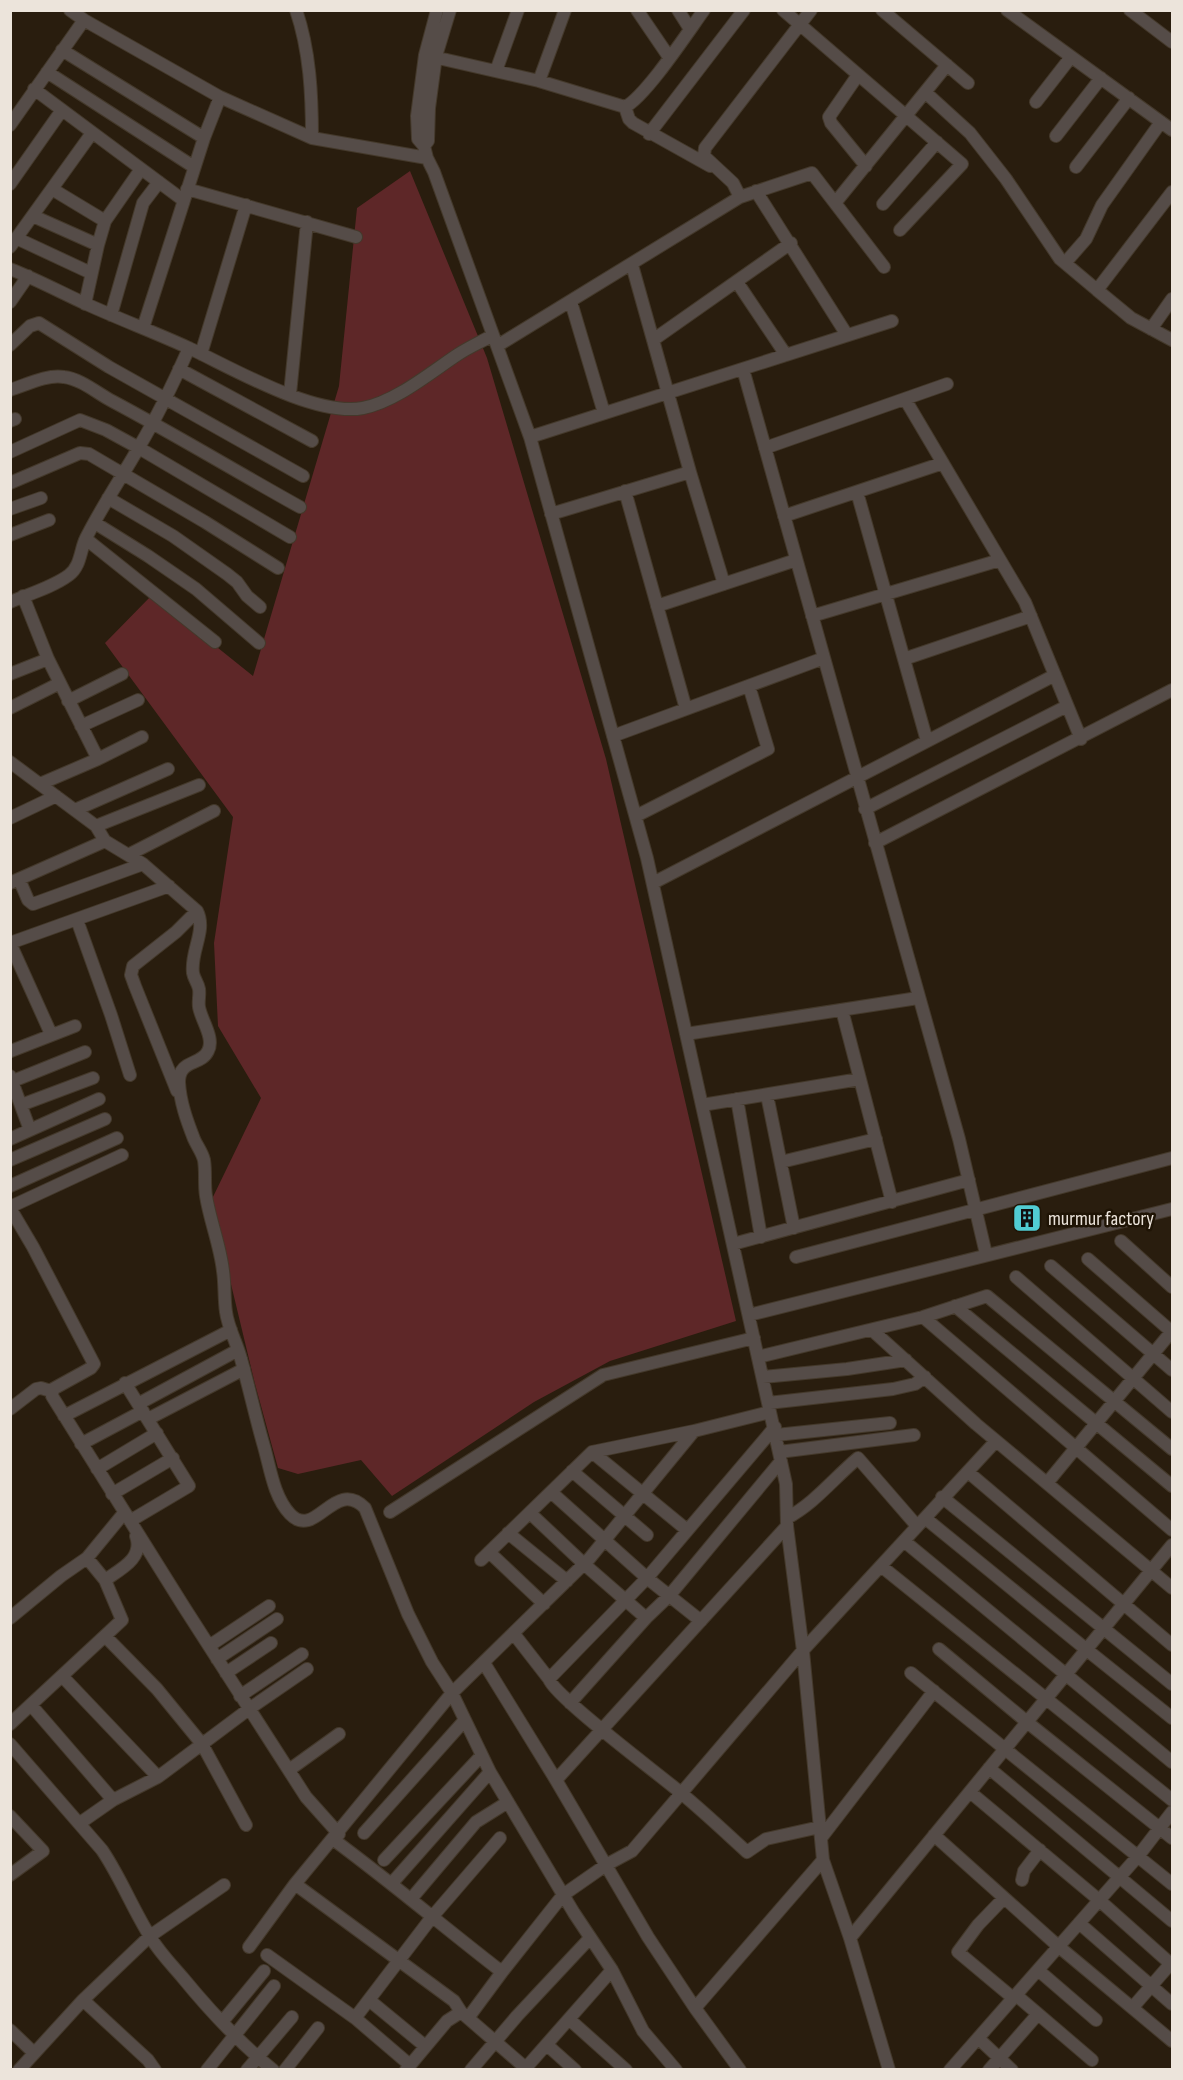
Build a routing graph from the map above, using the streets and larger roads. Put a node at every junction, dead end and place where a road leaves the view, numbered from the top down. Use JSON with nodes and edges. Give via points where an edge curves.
{"nodes":[{"id":1,"x":70,"y":10,"type":"edge"},
{"id":2,"x":296,"y":10,"type":"edge"},
{"id":3,"x":437,"y":10,"type":"edge"},
{"id":4,"x":450,"y":10,"type":"edge"},
{"id":5,"x":518,"y":10,"type":"edge"},
{"id":6,"x":565,"y":10,"type":"edge"},
{"id":7,"x":637,"y":10,"type":"edge"},
{"id":8,"x":678,"y":10,"type":"edge"},
{"id":9,"x":704,"y":10,"type":"edge"},
{"id":10,"x":744,"y":10,"type":"edge"},
{"id":11,"x":783,"y":10,"type":"edge"},
{"id":12,"x":811,"y":10,"type":"edge"},
{"id":13,"x":1007,"y":10,"type":"edge"},
{"id":14,"x":1130,"y":10,"type":"edge"},
{"id":15,"x":890,"y":13,"type":"edge"},
{"id":16,"x":84,"y":20,"type":"junction"},
{"id":17,"x":800,"y":25,"type":"junction"},
{"id":18,"x":690,"y":29,"type":"junction"},
{"id":19,"x":1173,"y":42,"type":"edge"},
{"id":20,"x":62,"y":50,"type":"junction"},
{"id":21,"x":430,"y":55,"type":"junction"},
{"id":22,"x":669,"y":57,"type":"junction"},
{"id":23,"x":1071,"y":57,"type":"junction"},
{"id":24,"x":947,"y":65,"type":"junction"},
{"id":25,"x":495,"y":71,"type":"junction"},
{"id":26,"x":47,"y":72,"type":"junction"},
{"id":27,"x":858,"y":75,"type":"junction"},
{"id":28,"x":1101,"y":78,"type":"junction"},
{"id":29,"x":539,"y":81,"type":"junction"},
{"id":30,"x":968,"y":83,"type":"dead end"},
{"id":31,"x":34,"y":89,"type":"junction"},
{"id":32,"x":925,"y":92,"type":"junction"},
{"id":33,"x":220,"y":97,"type":"junction"},
{"id":34,"x":1129,"y":98,"type":"junction"},
{"id":35,"x":1036,"y":102,"type":"dead end"},
{"id":36,"x":625,"y":106,"type":"junction"},
{"id":37,"x":62,"y":110,"type":"junction"},
{"id":38,"x":906,"y":116,"type":"junction"},
{"id":39,"x":1161,"y":122,"type":"junction"},
{"id":40,"x":10,"y":125,"type":"edge"},
{"id":41,"x":1173,"y":130,"type":"edge"},
{"id":42,"x":92,"y":133,"type":"junction"},
{"id":43,"x":649,"y":134,"type":"junction"},
{"id":44,"x":1056,"y":135,"type":"dead end"},
{"id":45,"x":204,"y":138,"type":"junction"},
{"id":46,"x":312,"y":138,"type":"junction"},
{"id":47,"x":937,"y":142,"type":"junction"},
{"id":48,"x":425,"y":152,"type":"junction"},
{"id":49,"x":866,"y":166,"type":"junction"},
{"id":50,"x":1076,"y":167,"type":"dead end"},
{"id":51,"x":194,"y":168,"type":"junction"},
{"id":52,"x":141,"y":169,"type":"junction"},
{"id":53,"x":719,"y":171,"type":"junction"},
{"id":54,"x":159,"y":182,"type":"junction"},
{"id":55,"x":10,"y":184,"type":"edge"},
{"id":56,"x":52,"y":189,"type":"junction"},
{"id":57,"x":756,"y":191,"type":"junction"},
{"id":58,"x":1173,"y":192,"type":"edge"},
{"id":59,"x":185,"y":195,"type":"junction"},
{"id":60,"x":740,"y":197,"type":"junction"},
{"id":61,"x":835,"y":203,"type":"junction"},
{"id":62,"x":883,"y":204,"type":"dead end"},
{"id":63,"x":246,"y":205,"type":"junction"},
{"id":64,"x":33,"y":216,"type":"junction"},
{"id":65,"x":105,"y":220,"type":"junction"},
{"id":66,"x":307,"y":222,"type":"junction"},
{"id":67,"x":900,"y":230,"type":"dead end"},
{"id":68,"x":356,"y":237,"type":"dead end"},
{"id":69,"x":13,"y":243,"type":"edge"},
{"id":70,"x":791,"y":243,"type":"junction"},
{"id":71,"x":98,"y":245,"type":"junction"},
{"id":72,"x":1065,"y":262,"type":"junction"},
{"id":73,"x":632,"y":265,"type":"junction"},
{"id":74,"x":884,"y":267,"type":"dead end"},
{"id":75,"x":10,"y":268,"type":"edge"},
{"id":76,"x":91,"y":273,"type":"junction"},
{"id":77,"x":28,"y":276,"type":"junction"},
{"id":78,"x":737,"y":282,"type":"junction"},
{"id":79,"x":1097,"y":290,"type":"junction"},
{"id":80,"x":1173,"y":299,"type":"edge"},
{"id":81,"x":10,"y":302,"type":"edge"},
{"id":82,"x":571,"y":302,"type":"junction"},
{"id":83,"x":85,"y":304,"type":"junction"},
{"id":84,"x":111,"y":315,"type":"junction"},
{"id":85,"x":892,"y":321,"type":"dead end"},
{"id":86,"x":143,"y":328,"type":"junction"},
{"id":87,"x":1151,"y":329,"type":"junction"},
{"id":88,"x":847,"y":335,"type":"junction"},
{"id":89,"x":653,"y":340,"type":"junction"},
{"id":90,"x":1173,"y":340,"type":"edge"},
{"id":91,"x":495,"y":341,"type":"junction"},
{"id":92,"x":10,"y":345,"type":"edge"},
{"id":93,"x":189,"y":348,"type":"junction"},
{"id":94,"x":201,"y":354,"type":"junction"},
{"id":95,"x":786,"y":355,"type":"junction"},
{"id":96,"x":179,"y":369,"type":"junction"},
{"id":97,"x":743,"y":369,"type":"junction"},
{"id":98,"x":948,"y":384,"type":"dead end"},
{"id":99,"x":10,"y":390,"type":"edge"},
{"id":100,"x":668,"y":393,"type":"junction"},
{"id":101,"x":290,"y":394,"type":"junction"},
{"id":102,"x":165,"y":399,"type":"junction"},
{"id":103,"x":905,"y":399,"type":"junction"},
{"id":104,"x":604,"y":413,"type":"junction"},
{"id":105,"x":153,"y":422,"type":"junction"},
{"id":106,"x":530,"y":437,"type":"junction"},
{"id":107,"x":312,"y":441,"type":"dead end"},
{"id":108,"x":765,"y":447,"type":"junction"},
{"id":109,"x":139,"y":448,"type":"junction"},
{"id":110,"x":10,"y":452,"type":"edge"},
{"id":111,"x":943,"y":463,"type":"junction"},
{"id":112,"x":690,"y":472,"type":"junction"},
{"id":113,"x":122,"y":473,"type":"junction"},
{"id":114,"x":303,"y":476,"type":"dead end"},
{"id":115,"x":10,"y":483,"type":"edge"},
{"id":116,"x":625,"y":491,"type":"junction"},
{"id":117,"x":857,"y":492,"type":"junction"},
{"id":118,"x":41,"y":498,"type":"dead end"},
{"id":119,"x":108,"y":498,"type":"junction"},
{"id":120,"x":300,"y":507,"type":"dead end"},
{"id":121,"x":10,"y":509,"type":"edge"},
{"id":122,"x":551,"y":514,"type":"junction"},
{"id":123,"x":784,"y":516,"type":"junction"},
{"id":124,"x":49,"y":520,"type":"dead end"},
{"id":125,"x":95,"y":523,"type":"junction"},
{"id":126,"x":10,"y":535,"type":"edge"},
{"id":127,"x":290,"y":537,"type":"dead end"},
{"id":128,"x":86,"y":539,"type":"junction"},
{"id":129,"x":796,"y":560,"type":"junction"},
{"id":130,"x":1000,"y":560,"type":"junction"},
{"id":131,"x":278,"y":568,"type":"dead end"},
{"id":132,"x":724,"y":584,"type":"junction"},
{"id":133,"x":886,"y":594,"type":"junction"},
{"id":134,"x":23,"y":596,"type":"junction"},
{"id":135,"x":10,"y":602,"type":"edge"},
{"id":136,"x":657,"y":606,"type":"junction"},
{"id":137,"x":260,"y":607,"type":"dead end"},
{"id":138,"x":812,"y":616,"type":"junction"},
{"id":139,"x":1031,"y":616,"type":"junction"},
{"id":140,"x":215,"y":642,"type":"dead end"},
{"id":141,"x":259,"y":643,"type":"dead end"},
{"id":142,"x":824,"y":658,"type":"junction"},
{"id":143,"x":48,"y":659,"type":"junction"},
{"id":144,"x":904,"y":659,"type":"junction"},
{"id":145,"x":10,"y":674,"type":"edge"},
{"id":146,"x":122,"y":674,"type":"dead end"},
{"id":147,"x":1055,"y":675,"type":"junction"},
{"id":148,"x":60,"y":683,"type":"junction"},
{"id":149,"x":749,"y":686,"type":"junction"},
{"id":150,"x":1173,"y":690,"type":"edge"},
{"id":151,"x":138,"y":700,"type":"dead end"},
{"id":152,"x":68,"y":701,"type":"junction"},
{"id":153,"x":1067,"y":706,"type":"junction"},
{"id":154,"x":10,"y":708,"type":"edge"},
{"id":155,"x":686,"y":709,"type":"junction"},
{"id":156,"x":81,"y":726,"type":"junction"},
{"id":157,"x":613,"y":736,"type":"junction"},
{"id":158,"x":142,"y":737,"type":"dead end"},
{"id":159,"x":1081,"y":739,"type":"junction"},
{"id":160,"x":927,"y":741,"type":"junction"},
{"id":161,"x":98,"y":759,"type":"junction"},
{"id":162,"x":10,"y":762,"type":"edge"},
{"id":163,"x":168,"y":769,"type":"dead end"},
{"id":164,"x":857,"y":778,"type":"junction"},
{"id":165,"x":40,"y":784,"type":"junction"},
{"id":166,"x":199,"y":785,"type":"dead end"},
{"id":167,"x":56,"y":796,"type":"junction"},
{"id":168,"x":865,"y":809,"type":"junction"},
{"id":169,"x":75,"y":810,"type":"junction"},
{"id":170,"x":214,"y":811,"type":"dead end"},
{"id":171,"x":636,"y":816,"type":"junction"},
{"id":172,"x":10,"y":818,"type":"edge"},
{"id":173,"x":96,"y":826,"type":"junction"},
{"id":174,"x":105,"y":841,"type":"junction"},
{"id":175,"x":875,"y":843,"type":"junction"},
{"id":176,"x":128,"y":855,"type":"junction"},
{"id":177,"x":143,"y":864,"type":"junction"},
{"id":178,"x":15,"y":881,"type":"edge"},
{"id":179,"x":653,"y":883,"type":"junction"},
{"id":180,"x":169,"y":886,"type":"junction"},
{"id":181,"x":197,"y":911,"type":"junction"},
{"id":182,"x":77,"y":920,"type":"junction"},
{"id":183,"x":918,"y":998,"type":"junction"},
{"id":184,"x":842,"y":1010,"type":"junction"},
{"id":185,"x":75,"y":1026,"type":"dead end"},
{"id":186,"x":51,"y":1034,"type":"junction"},
{"id":187,"x":687,"y":1034,"type":"junction"},
{"id":188,"x":11,"y":1051,"type":"edge"},
{"id":189,"x":85,"y":1052,"type":"dead end"},
{"id":190,"x":130,"y":1075,"type":"dead end"},
{"id":191,"x":93,"y":1077,"type":"dead end"},
{"id":192,"x":12,"y":1079,"type":"edge"},
{"id":193,"x":860,"y":1079,"type":"junction"},
{"id":194,"x":767,"y":1095,"type":"junction"},
{"id":195,"x":99,"y":1099,"type":"dead end"},
{"id":196,"x":737,"y":1100,"type":"junction"},
{"id":197,"x":182,"y":1104,"type":"junction"},
{"id":198,"x":21,"y":1105,"type":"junction"},
{"id":199,"x":702,"y":1105,"type":"junction"},
{"id":200,"x":105,"y":1119,"type":"dead end"},
{"id":201,"x":30,"y":1130,"type":"junction"},
{"id":202,"x":117,"y":1138,"type":"dead end"},
{"id":203,"x":10,"y":1139,"type":"edge"},
{"id":204,"x":876,"y":1139,"type":"junction"},
{"id":205,"x":122,"y":1155,"type":"dead end"},
{"id":206,"x":1173,"y":1158,"type":"edge"},
{"id":207,"x":10,"y":1160,"type":"edge"},
{"id":208,"x":781,"y":1162,"type":"junction"},
{"id":209,"x":969,"y":1180,"type":"junction"},
{"id":210,"x":10,"y":1186,"type":"edge"},
{"id":211,"x":892,"y":1202,"type":"junction"},
{"id":212,"x":10,"y":1208,"type":"edge"},
{"id":213,"x":1173,"y":1209,"type":"edge"},
{"id":214,"x":976,"y":1210,"type":"junction"},
{"id":215,"x":794,"y":1228,"type":"junction"},
{"id":216,"x":761,"y":1237,"type":"junction"},
{"id":217,"x":1121,"y":1241,"type":"dead end"},
{"id":218,"x":733,"y":1244,"type":"junction"},
{"id":219,"x":986,"y":1254,"type":"junction"},
{"id":220,"x":796,"y":1257,"type":"dead end"},
{"id":221,"x":1088,"y":1258,"type":"dead end"},
{"id":222,"x":1051,"y":1266,"type":"dead end"},
{"id":223,"x":1016,"y":1277,"type":"dead end"},
{"id":224,"x":1173,"y":1287,"type":"edge"},
{"id":225,"x":955,"y":1306,"type":"junction"},
{"id":226,"x":749,"y":1315,"type":"junction"},
{"id":227,"x":923,"y":1317,"type":"junction"},
{"id":228,"x":231,"y":1330,"type":"junction"},
{"id":229,"x":872,"y":1330,"type":"junction"},
{"id":230,"x":1172,"y":1332,"type":"edge"},
{"id":231,"x":754,"y":1338,"type":"junction"},
{"id":232,"x":238,"y":1350,"type":"junction"},
{"id":233,"x":1153,"y":1353,"type":"junction"},
{"id":234,"x":758,"y":1357,"type":"junction"},
{"id":235,"x":906,"y":1360,"type":"junction"},
{"id":236,"x":243,"y":1370,"type":"junction"},
{"id":237,"x":1173,"y":1370,"type":"edge"},
{"id":238,"x":763,"y":1377,"type":"junction"},
{"id":239,"x":925,"y":1377,"type":"junction"},
{"id":240,"x":1133,"y":1378,"type":"junction"},
{"id":241,"x":125,"y":1383,"type":"junction"},
{"id":242,"x":51,"y":1391,"type":"junction"},
{"id":243,"x":1114,"y":1401,"type":"junction"},
{"id":244,"x":769,"y":1408,"type":"junction"},
{"id":245,"x":10,"y":1410,"type":"edge"},
{"id":246,"x":143,"y":1412,"type":"junction"},
{"id":247,"x":1173,"y":1412,"type":"edge"},
{"id":248,"x":64,"y":1416,"type":"junction"},
{"id":249,"x":890,"y":1423,"type":"dead end"},
{"id":250,"x":1096,"y":1425,"type":"junction"},
{"id":251,"x":694,"y":1431,"type":"junction"},
{"id":252,"x":776,"y":1431,"type":"junction"},
{"id":253,"x":158,"y":1433,"type":"junction"},
{"id":254,"x":914,"y":1435,"type":"dead end"},
{"id":255,"x":996,"y":1441,"type":"junction"},
{"id":256,"x":81,"y":1444,"type":"junction"},
{"id":257,"x":1076,"y":1448,"type":"junction"},
{"id":258,"x":1173,"y":1449,"type":"edge"},
{"id":259,"x":592,"y":1452,"type":"junction"},
{"id":260,"x":780,"y":1456,"type":"junction"},
{"id":261,"x":173,"y":1458,"type":"junction"},
{"id":262,"x":97,"y":1469,"type":"junction"},
{"id":263,"x":572,"y":1471,"type":"junction"},
{"id":264,"x":968,"y":1472,"type":"junction"},
{"id":265,"x":1047,"y":1483,"type":"junction"},
{"id":266,"x":1173,"y":1486,"type":"edge"},
{"id":267,"x":551,"y":1492,"type":"junction"},
{"id":268,"x":644,"y":1493,"type":"junction"},
{"id":269,"x":112,"y":1494,"type":"junction"},
{"id":270,"x":943,"y":1497,"type":"junction"},
{"id":271,"x":390,"y":1512,"type":"dead end"},
{"id":272,"x":530,"y":1513,"type":"junction"},
{"id":273,"x":625,"y":1516,"type":"junction"},
{"id":274,"x":127,"y":1517,"type":"junction"},
{"id":275,"x":787,"y":1522,"type":"junction"},
{"id":276,"x":921,"y":1522,"type":"junction"},
{"id":277,"x":687,"y":1530,"type":"junction"},
{"id":278,"x":1173,"y":1530,"type":"edge"},
{"id":279,"x":508,"y":1533,"type":"junction"},
{"id":280,"x":647,"y":1534,"type":"dead end"},
{"id":281,"x":604,"y":1540,"type":"junction"},
{"id":282,"x":904,"y":1541,"type":"junction"},
{"id":283,"x":1173,"y":1545,"type":"edge"},
{"id":284,"x":87,"y":1558,"type":"junction"},
{"id":285,"x":584,"y":1564,"type":"junction"},
{"id":286,"x":881,"y":1566,"type":"junction"},
{"id":287,"x":1152,"y":1570,"type":"junction"},
{"id":288,"x":647,"y":1578,"type":"junction"},
{"id":289,"x":105,"y":1580,"type":"junction"},
{"id":290,"x":567,"y":1581,"type":"junction"},
{"id":291,"x":1173,"y":1588,"type":"edge"},
{"id":292,"x":669,"y":1596,"type":"junction"},
{"id":293,"x":626,"y":1602,"type":"junction"},
{"id":294,"x":544,"y":1604,"type":"junction"},
{"id":295,"x":1124,"y":1605,"type":"junction"},
{"id":296,"x":269,"y":1606,"type":"dead end"},
{"id":297,"x":10,"y":1618,"type":"edge"},
{"id":298,"x":646,"y":1618,"type":"junction"},
{"id":299,"x":277,"y":1619,"type":"dead end"},
{"id":300,"x":701,"y":1622,"type":"junction"},
{"id":301,"x":1105,"y":1628,"type":"junction"},
{"id":302,"x":514,"y":1634,"type":"junction"},
{"id":303,"x":105,"y":1636,"type":"junction"},
{"id":304,"x":271,"y":1644,"type":"dead end"},
{"id":305,"x":1173,"y":1644,"type":"edge"},
{"id":306,"x":209,"y":1646,"type":"junction"},
{"id":307,"x":939,"y":1648,"type":"dead end"},
{"id":308,"x":1086,"y":1650,"type":"junction"},
{"id":309,"x":803,"y":1651,"type":"junction"},
{"id":310,"x":302,"y":1654,"type":"dead end"},
{"id":311,"x":218,"y":1659,"type":"junction"},
{"id":312,"x":484,"y":1664,"type":"junction"},
{"id":313,"x":307,"y":1669,"type":"dead end"},
{"id":314,"x":226,"y":1673,"type":"junction"},
{"id":315,"x":911,"y":1673,"type":"dead end"},
{"id":316,"x":1067,"y":1674,"type":"junction"},
{"id":317,"x":62,"y":1676,"type":"junction"},
{"id":318,"x":549,"y":1679,"type":"junction"},
{"id":319,"x":1173,"y":1684,"type":"edge"},
{"id":320,"x":934,"y":1691,"type":"junction"},
{"id":321,"x":452,"y":1694,"type":"junction"},
{"id":322,"x":240,"y":1696,"type":"junction"},
{"id":323,"x":1047,"y":1698,"type":"junction"},
{"id":324,"x":570,"y":1703,"type":"junction"},
{"id":325,"x":31,"y":1705,"type":"junction"},
{"id":326,"x":249,"y":1709,"type":"junction"},
{"id":327,"x":1173,"y":1718,"type":"edge"},
{"id":328,"x":464,"y":1721,"type":"junction"},
{"id":329,"x":1027,"y":1722,"type":"junction"},
{"id":330,"x":10,"y":1724,"type":"edge"},
{"id":331,"x":603,"y":1729,"type":"junction"},
{"id":332,"x":339,"y":1734,"type":"dead end"},
{"id":333,"x":10,"y":1743,"type":"edge"},
{"id":334,"x":202,"y":1744,"type":"junction"},
{"id":335,"x":1005,"y":1750,"type":"junction"},
{"id":336,"x":482,"y":1756,"type":"junction"},
{"id":337,"x":1173,"y":1762,"type":"edge"},
{"id":338,"x":989,"y":1768,"type":"junction"},
{"id":339,"x":289,"y":1770,"type":"junction"},
{"id":340,"x":490,"y":1772,"type":"junction"},
{"id":341,"x":158,"y":1777,"type":"junction"},
{"id":342,"x":556,"y":1780,"type":"junction"},
{"id":343,"x":970,"y":1792,"type":"junction"},
{"id":344,"x":681,"y":1793,"type":"junction"},
{"id":345,"x":113,"y":1800,"type":"junction"},
{"id":346,"x":1173,"y":1800,"type":"edge"},
{"id":347,"x":508,"y":1802,"type":"junction"},
{"id":348,"x":1173,"y":1812,"type":"edge"},
{"id":349,"x":12,"y":1822,"type":"edge"},
{"id":350,"x":80,"y":1823,"type":"junction"},
{"id":351,"x":246,"y":1825,"type":"dead end"},
{"id":352,"x":1161,"y":1828,"type":"junction"},
{"id":353,"x":820,"y":1832,"type":"junction"},
{"id":354,"x":364,"y":1833,"type":"dead end"},
{"id":355,"x":934,"y":1835,"type":"junction"},
{"id":356,"x":336,"y":1837,"type":"junction"},
{"id":357,"x":500,"y":1838,"type":"dead end"},
{"id":358,"x":1173,"y":1838,"type":"edge"},
{"id":359,"x":1040,"y":1850,"type":"junction"},
{"id":360,"x":1139,"y":1855,"type":"junction"},
{"id":361,"x":384,"y":1860,"type":"dead end"},
{"id":362,"x":823,"y":1860,"type":"junction"},
{"id":363,"x":606,"y":1865,"type":"junction"},
{"id":364,"x":10,"y":1875,"type":"edge"},
{"id":365,"x":1119,"y":1877,"type":"junction"},
{"id":366,"x":1022,"y":1880,"type":"dead end"},
{"id":367,"x":392,"y":1882,"type":"junction"},
{"id":368,"x":296,"y":1884,"type":"junction"},
{"id":369,"x":1173,"y":1884,"type":"edge"},
{"id":370,"x":224,"y":1885,"type":"dead end"},
{"id":371,"x":563,"y":1895,"type":"junction"},
{"id":372,"x":1004,"y":1898,"type":"junction"},
{"id":373,"x":411,"y":1899,"type":"junction"},
{"id":374,"x":1099,"y":1900,"type":"junction"},
{"id":375,"x":432,"y":1917,"type":"junction"},
{"id":376,"x":1173,"y":1922,"type":"edge"},
{"id":377,"x":1079,"y":1923,"type":"junction"},
{"id":378,"x":150,"y":1936,"type":"junction"},
{"id":379,"x":590,"y":1938,"type":"junction"},
{"id":380,"x":850,"y":1938,"type":"junction"},
{"id":381,"x":1058,"y":1946,"type":"junction"},
{"id":382,"x":249,"y":1947,"type":"dead end"},
{"id":383,"x":267,"y":1955,"type":"dead end"},
{"id":384,"x":398,"y":1960,"type":"junction"},
{"id":385,"x":1172,"y":1964,"type":"edge"},
{"id":386,"x":612,"y":1970,"type":"junction"},
{"id":387,"x":1038,"y":1970,"type":"junction"},
{"id":388,"x":264,"y":1971,"type":"dead end"},
{"id":389,"x":502,"y":1972,"type":"junction"},
{"id":390,"x":274,"y":1986,"type":"dead end"},
{"id":391,"x":1152,"y":1987,"type":"junction"},
{"id":392,"x":1016,"y":1995,"type":"junction"},
{"id":393,"x":83,"y":2000,"type":"junction"},
{"id":394,"x":369,"y":2000,"type":"junction"},
{"id":395,"x":1173,"y":2004,"type":"edge"},
{"id":396,"x":1133,"y":2007,"type":"junction"},
{"id":397,"x":695,"y":2008,"type":"junction"},
{"id":398,"x":1038,"y":2014,"type":"junction"},
{"id":399,"x":465,"y":2015,"type":"junction"},
{"id":400,"x":292,"y":2017,"type":"dead end"},
{"id":401,"x":355,"y":2018,"type":"junction"},
{"id":402,"x":570,"y":2020,"type":"junction"},
{"id":403,"x":1096,"y":2020,"type":"dead end"},
{"id":404,"x":222,"y":2022,"type":"junction"},
{"id":405,"x":318,"y":2028,"type":"dead end"},
{"id":406,"x":10,"y":2030,"type":"edge"},
{"id":407,"x":234,"y":2035,"type":"junction"},
{"id":408,"x":978,"y":2038,"type":"junction"},
{"id":409,"x":496,"y":2041,"type":"junction"},
{"id":410,"x":1173,"y":2041,"type":"edge"},
{"id":411,"x":547,"y":2045,"type":"junction"},
{"id":412,"x":425,"y":2046,"type":"junction"},
{"id":413,"x":34,"y":2053,"type":"junction"},
{"id":414,"x":258,"y":2057,"type":"junction"},
{"id":415,"x":999,"y":2058,"type":"junction"},
{"id":416,"x":1092,"y":2060,"type":"dead end"},
{"id":417,"x":408,"y":2067,"type":"edge"},
{"id":418,"x":526,"y":2069,"type":"edge"},
{"id":419,"x":572,"y":2069,"type":"edge"},
{"id":420,"x":19,"y":2070,"type":"edge"},
{"id":421,"x":155,"y":2070,"type":"edge"},
{"id":422,"x":207,"y":2070,"type":"edge"},
{"id":423,"x":247,"y":2070,"type":"edge"},
{"id":424,"x":273,"y":2070,"type":"edge"},
{"id":425,"x":285,"y":2070,"type":"edge"},
{"id":426,"x":471,"y":2070,"type":"edge"},
{"id":427,"x":626,"y":2070,"type":"edge"},
{"id":428,"x":676,"y":2070,"type":"edge"},
{"id":429,"x":740,"y":2070,"type":"edge"},
{"id":430,"x":889,"y":2070,"type":"edge"},
{"id":431,"x":950,"y":2070,"type":"edge"},
{"id":432,"x":989,"y":2070,"type":"edge"},
{"id":433,"x":1012,"y":2070,"type":"edge"}],
"edges":[{"from":1,"to":16,"type":"street"},
{"from":2,"to":46,"type":"street","via":[[308,57]]},
{"from":3,"to":21,"type":"street"},
{"from":4,"to":21,"type":"street"},
{"from":5,"to":25,"type":"street"},
{"from":6,"to":29,"type":"street"},
{"from":7,"to":22,"type":"street"},
{"from":8,"to":18,"type":"street"},
{"from":9,"to":18,"type":"street"},
{"from":10,"to":43,"type":"street"},
{"from":11,"to":17,"type":"street"},
{"from":12,"to":17,"type":"street"},
{"from":13,"to":23,"type":"street"},
{"from":14,"to":19,"type":"street"},
{"from":15,"to":24,"type":"street"},
{"from":16,"to":20,"type":"street"},
{"from":16,"to":33,"type":"street"},
{"from":17,"to":27,"type":"street"},
{"from":17,"to":53,"type":"street","via":[[705,148],[704,156]]},
{"from":18,"to":22,"type":"street"},
{"from":20,"to":26,"type":"street"},
{"from":20,"to":45,"type":"street"},
{"from":21,"to":25,"type":"street"},
{"from":21,"to":48,"type":"street"},
{"from":22,"to":36,"type":"street","via":[[632,103]]},
{"from":23,"to":28,"type":"street"},
{"from":23,"to":35,"type":"street"},
{"from":24,"to":30,"type":"street"},
{"from":24,"to":32,"type":"street"},
{"from":25,"to":29,"type":"street"},
{"from":26,"to":31,"type":"street"},
{"from":26,"to":51,"type":"street"},
{"from":27,"to":38,"type":"street"},
{"from":27,"to":49,"type":"street","via":[[829,117]]},
{"from":28,"to":34,"type":"street"},
{"from":28,"to":44,"type":"street"},
{"from":29,"to":36,"type":"street"},
{"from":31,"to":37,"type":"street"},
{"from":31,"to":40,"type":"street"},
{"from":32,"to":38,"type":"street"},
{"from":32,"to":72,"type":"street","via":[[970,133]]},
{"from":33,"to":45,"type":"street"},
{"from":33,"to":46,"type":"street"},
{"from":34,"to":39,"type":"street"},
{"from":34,"to":50,"type":"street"},
{"from":36,"to":43,"type":"street","via":[[628,118]]},
{"from":37,"to":42,"type":"street"},
{"from":37,"to":55,"type":"street"},
{"from":38,"to":47,"type":"street"},
{"from":38,"to":49,"type":"street"},
{"from":39,"to":41,"type":"street"},
{"from":39,"to":72,"type":"street","via":[[1102,205],[1086,239]]},
{"from":42,"to":52,"type":"street"},
{"from":42,"to":56,"type":"street"},
{"from":43,"to":53,"type":"street"},
{"from":45,"to":51,"type":"street"},
{"from":46,"to":48,"type":"street"},
{"from":47,"to":62,"type":"street"},
{"from":47,"to":67,"type":"street","via":[[962,164]]},
{"from":48,"to":91,"type":"street"},
{"from":49,"to":61,"type":"street"},
{"from":51,"to":59,"type":"street"},
{"from":52,"to":54,"type":"street"},
{"from":52,"to":65,"type":"street"},
{"from":53,"to":60,"type":"street","via":[[733,183]]},
{"from":54,"to":59,"type":"street"},
{"from":54,"to":84,"type":"street","via":[[143,203]]},
{"from":56,"to":64,"type":"street"},
{"from":56,"to":65,"type":"street"},
{"from":57,"to":60,"type":"street"},
{"from":57,"to":61,"type":"street","via":[[812,173]]},
{"from":57,"to":70,"type":"street"},
{"from":58,"to":79,"type":"street"},
{"from":59,"to":63,"type":"street"},
{"from":59,"to":86,"type":"street"},
{"from":60,"to":73,"type":"street"},
{"from":61,"to":74,"type":"street"},
{"from":63,"to":66,"type":"street"},
{"from":63,"to":94,"type":"street"},
{"from":64,"to":69,"type":"street"},
{"from":64,"to":71,"type":"street"},
{"from":65,"to":71,"type":"street"},
{"from":66,"to":68,"type":"street"},
{"from":66,"to":101,"type":"street"},
{"from":69,"to":76,"type":"street"},
{"from":70,"to":78,"type":"street"},
{"from":70,"to":88,"type":"street"},
{"from":71,"to":76,"type":"street"},
{"from":72,"to":79,"type":"street"},
{"from":73,"to":82,"type":"street"},
{"from":73,"to":89,"type":"street"},
{"from":75,"to":77,"type":"street"},
{"from":76,"to":83,"type":"street"},
{"from":77,"to":81,"type":"street"},
{"from":77,"to":83,"type":"street"},
{"from":78,"to":89,"type":"street"},
{"from":78,"to":95,"type":"street"},
{"from":79,"to":87,"type":"street","via":[[1120,311]]},
{"from":80,"to":87,"type":"street"},
{"from":82,"to":91,"type":"street"},
{"from":82,"to":104,"type":"street"},
{"from":83,"to":84,"type":"street"},
{"from":84,"to":86,"type":"street"},
{"from":85,"to":88,"type":"street"},
{"from":86,"to":93,"type":"street"},
{"from":87,"to":90,"type":"street"},
{"from":88,"to":95,"type":"street"},
{"from":89,"to":100,"type":"street"},
{"from":91,"to":101,"type":"street","via":[[461,352],[392,396],[369,406],[347,409]]},
{"from":91,"to":106,"type":"street"},
{"from":92,"to":102,"type":"street","via":[[30,326],[39,323]]},
{"from":93,"to":94,"type":"street"},
{"from":93,"to":96,"type":"street"},
{"from":94,"to":101,"type":"street"},
{"from":95,"to":97,"type":"street"},
{"from":96,"to":102,"type":"street"},
{"from":96,"to":107,"type":"street"},
{"from":97,"to":100,"type":"street"},
{"from":97,"to":108,"type":"street"},
{"from":98,"to":103,"type":"street"},
{"from":99,"to":105,"type":"street","via":[[64,376]]},
{"from":100,"to":104,"type":"street"},
{"from":100,"to":112,"type":"street"},
{"from":102,"to":105,"type":"street"},
{"from":102,"to":114,"type":"street"},
{"from":103,"to":108,"type":"street"},
{"from":103,"to":111,"type":"street"},
{"from":104,"to":106,"type":"street"},
{"from":105,"to":109,"type":"street"},
{"from":105,"to":120,"type":"street"},
{"from":106,"to":122,"type":"street"},
{"from":108,"to":123,"type":"street"},
{"from":109,"to":110,"type":"street","via":[[80,420]]},
{"from":109,"to":113,"type":"street"},
{"from":109,"to":127,"type":"street"},
{"from":111,"to":117,"type":"street"},
{"from":111,"to":130,"type":"street"},
{"from":112,"to":116,"type":"street"},
{"from":112,"to":132,"type":"street"},
{"from":113,"to":115,"type":"street","via":[[80,453]]},
{"from":113,"to":119,"type":"street"},
{"from":113,"to":131,"type":"street"},
{"from":116,"to":122,"type":"street"},
{"from":116,"to":136,"type":"street"},
{"from":117,"to":123,"type":"street"},
{"from":117,"to":133,"type":"street"},
{"from":118,"to":121,"type":"street"},
{"from":119,"to":125,"type":"street"},
{"from":119,"to":137,"type":"street","via":[[227,574]]},
{"from":122,"to":157,"type":"street"},
{"from":123,"to":129,"type":"street"},
{"from":124,"to":126,"type":"street"},
{"from":125,"to":128,"type":"street"},
{"from":125,"to":141,"type":"street","via":[[196,589]]},
{"from":128,"to":134,"type":"street","via":[[70,574]]},
{"from":128,"to":140,"type":"street"},
{"from":129,"to":132,"type":"street"},
{"from":129,"to":138,"type":"street"},
{"from":130,"to":133,"type":"street"},
{"from":130,"to":139,"type":"street"},
{"from":132,"to":136,"type":"street"},
{"from":133,"to":138,"type":"street"},
{"from":133,"to":144,"type":"street"},
{"from":134,"to":135,"type":"street"},
{"from":134,"to":143,"type":"street"},
{"from":136,"to":155,"type":"street"},
{"from":138,"to":142,"type":"street"},
{"from":139,"to":144,"type":"street"},
{"from":139,"to":147,"type":"street"},
{"from":142,"to":149,"type":"street"},
{"from":142,"to":164,"type":"street"},
{"from":143,"to":145,"type":"street"},
{"from":143,"to":148,"type":"street"},
{"from":144,"to":160,"type":"street"},
{"from":146,"to":152,"type":"street"},
{"from":147,"to":153,"type":"street"},
{"from":147,"to":160,"type":"street"},
{"from":148,"to":152,"type":"street"},
{"from":148,"to":154,"type":"street"},
{"from":149,"to":155,"type":"street"},
{"from":149,"to":171,"type":"street","via":[[768,748]]},
{"from":150,"to":159,"type":"street"},
{"from":151,"to":156,"type":"street"},
{"from":152,"to":156,"type":"street"},
{"from":153,"to":159,"type":"street"},
{"from":153,"to":168,"type":"street"},
{"from":155,"to":157,"type":"street"},
{"from":156,"to":161,"type":"street"},
{"from":157,"to":171,"type":"street"},
{"from":158,"to":161,"type":"street"},
{"from":159,"to":175,"type":"street"},
{"from":160,"to":164,"type":"street"},
{"from":161,"to":165,"type":"street"},
{"from":162,"to":165,"type":"street"},
{"from":163,"to":169,"type":"street"},
{"from":164,"to":168,"type":"street"},
{"from":164,"to":179,"type":"street"},
{"from":165,"to":167,"type":"street"},
{"from":166,"to":173,"type":"street"},
{"from":167,"to":169,"type":"street"},
{"from":167,"to":172,"type":"street"},
{"from":168,"to":175,"type":"street"},
{"from":169,"to":173,"type":"street"},
{"from":170,"to":176,"type":"street"},
{"from":171,"to":179,"type":"street"},
{"from":173,"to":174,"type":"street"},
{"from":174,"to":176,"type":"street"},
{"from":174,"to":178,"type":"street"},
{"from":175,"to":183,"type":"street"},
{"from":176,"to":177,"type":"street"},
{"from":177,"to":178,"type":"street","via":[[33,904]]},
{"from":177,"to":180,"type":"street"},
{"from":179,"to":187,"type":"street"},
{"from":180,"to":181,"type":"street"},
{"from":180,"to":182,"type":"street"},
{"from":181,"to":197,"type":"street","via":[[202,920],[193,975],[199,987],[199,1006],[209,1047],[201,1059],[190,1063],[181,1074]]},
{"from":181,"to":197,"type":"street","via":[[133,966],[131,975]]},
{"from":182,"to":186,"type":"street","via":[[10,943]]},
{"from":182,"to":190,"type":"street"},
{"from":183,"to":184,"type":"street"},
{"from":183,"to":209,"type":"street"},
{"from":184,"to":187,"type":"street"},
{"from":184,"to":193,"type":"street"},
{"from":185,"to":186,"type":"street"},
{"from":186,"to":188,"type":"street"},
{"from":187,"to":199,"type":"street"},
{"from":189,"to":192,"type":"street"},
{"from":191,"to":198,"type":"street"},
{"from":192,"to":198,"type":"street"},
{"from":193,"to":194,"type":"street"},
{"from":193,"to":204,"type":"street"},
{"from":194,"to":196,"type":"street"},
{"from":194,"to":208,"type":"street"},
{"from":195,"to":201,"type":"street"},
{"from":196,"to":199,"type":"street"},
{"from":196,"to":216,"type":"street"},
{"from":197,"to":228,"type":"street","via":[[203,1156],[207,1202],[223,1269],[225,1311]]},
{"from":198,"to":201,"type":"street"},
{"from":199,"to":218,"type":"street"},
{"from":200,"to":207,"type":"street"},
{"from":201,"to":203,"type":"street"},
{"from":202,"to":210,"type":"street"},
{"from":204,"to":208,"type":"street"},
{"from":204,"to":211,"type":"street"},
{"from":205,"to":212,"type":"street"},
{"from":206,"to":214,"type":"street"},
{"from":208,"to":215,"type":"street"},
{"from":209,"to":211,"type":"street"},
{"from":209,"to":214,"type":"street"},
{"from":211,"to":215,"type":"street"},
{"from":212,"to":242,"type":"street","via":[[94,1364]]},
{"from":213,"to":219,"type":"street"},
{"from":214,"to":219,"type":"street"},
{"from":214,"to":220,"type":"street"},
{"from":215,"to":216,"type":"street"},
{"from":216,"to":218,"type":"street"},
{"from":217,"to":224,"type":"street"},
{"from":218,"to":226,"type":"street"},
{"from":219,"to":226,"type":"street"},
{"from":221,"to":230,"type":"street"},
{"from":222,"to":233,"type":"street"},
{"from":223,"to":240,"type":"street"},
{"from":225,"to":227,"type":"street"},
{"from":225,"to":243,"type":"street","via":[[987,1296]]},
{"from":225,"to":250,"type":"street"},
{"from":226,"to":231,"type":"street"},
{"from":227,"to":229,"type":"street"},
{"from":227,"to":257,"type":"street"},
{"from":228,"to":232,"type":"street"},
{"from":228,"to":241,"type":"street"},
{"from":229,"to":234,"type":"street"},
{"from":229,"to":235,"type":"street"},
{"from":230,"to":233,"type":"street"},
{"from":231,"to":234,"type":"street"},
{"from":231,"to":271,"type":"street","via":[[603,1375]]},
{"from":232,"to":236,"type":"street"},
{"from":232,"to":246,"type":"street"},
{"from":233,"to":237,"type":"street"},
{"from":233,"to":240,"type":"street"},
{"from":234,"to":238,"type":"street"},
{"from":235,"to":238,"type":"street"},
{"from":235,"to":239,"type":"street"},
{"from":236,"to":246,"type":"street"},
{"from":236,"to":321,"type":"street","via":[[282,1505],[292,1517],[304,1521],[346,1498],[364,1508],[408,1614]]},
{"from":238,"to":244,"type":"street"},
{"from":239,"to":244,"type":"street","via":[[915,1384],[893,1389]]},
{"from":239,"to":255,"type":"street"},
{"from":240,"to":243,"type":"street"},
{"from":240,"to":247,"type":"street"},
{"from":241,"to":246,"type":"street"},
{"from":241,"to":248,"type":"street"},
{"from":242,"to":245,"type":"street","via":[[36,1389]]},
{"from":242,"to":248,"type":"street"},
{"from":243,"to":250,"type":"street"},
{"from":243,"to":258,"type":"street"},
{"from":244,"to":251,"type":"street"},
{"from":244,"to":252,"type":"street"},
{"from":246,"to":253,"type":"street"},
{"from":246,"to":256,"type":"street"},
{"from":248,"to":256,"type":"street"},
{"from":249,"to":252,"type":"street"},
{"from":250,"to":257,"type":"street"},
{"from":250,"to":266,"type":"street"},
{"from":251,"to":259,"type":"street"},
{"from":251,"to":268,"type":"street"},
{"from":252,"to":260,"type":"street"},
{"from":252,"to":277,"type":"street"},
{"from":253,"to":261,"type":"street"},
{"from":253,"to":262,"type":"street"},
{"from":254,"to":260,"type":"street"},
{"from":255,"to":264,"type":"street"},
{"from":255,"to":265,"type":"street"},
{"from":256,"to":262,"type":"street"},
{"from":257,"to":265,"type":"street"},
{"from":257,"to":278,"type":"street"},
{"from":259,"to":263,"type":"street"},
{"from":259,"to":268,"type":"street"},
{"from":260,"to":275,"type":"street","via":[[786,1484]]},
{"from":260,"to":292,"type":"street"},
{"from":261,"to":269,"type":"street"},
{"from":261,"to":274,"type":"street","via":[[189,1486]]},
{"from":262,"to":269,"type":"street"},
{"from":263,"to":267,"type":"street"},
{"from":263,"to":273,"type":"street"},
{"from":264,"to":270,"type":"street"},
{"from":264,"to":295,"type":"street"},
{"from":265,"to":287,"type":"street"},
{"from":267,"to":272,"type":"street"},
{"from":267,"to":281,"type":"street"},
{"from":268,"to":273,"type":"street"},
{"from":268,"to":277,"type":"street"},
{"from":269,"to":274,"type":"street"},
{"from":270,"to":276,"type":"street"},
{"from":270,"to":301,"type":"street"},
{"from":272,"to":279,"type":"street"},
{"from":272,"to":285,"type":"street"},
{"from":273,"to":280,"type":"street"},
{"from":273,"to":281,"type":"street"},
{"from":274,"to":284,"type":"street"},
{"from":274,"to":289,"type":"street","via":[[138,1545],[136,1555]]},
{"from":274,"to":306,"type":"street"},
{"from":275,"to":276,"type":"street","via":[[827,1490],[858,1458]]},
{"from":275,"to":300,"type":"street"},
{"from":275,"to":309,"type":"street"},
{"from":276,"to":282,"type":"street"},
{"from":276,"to":308,"type":"street"},
{"from":277,"to":288,"type":"street"},
{"from":279,"to":290,"type":"street"},
{"from":279,"to":294,"type":"street","via":[[485,1556]]},
{"from":281,"to":285,"type":"street"},
{"from":281,"to":288,"type":"street"},
{"from":282,"to":286,"type":"street"},
{"from":282,"to":316,"type":"street"},
{"from":283,"to":287,"type":"street"},
{"from":284,"to":289,"type":"street"},
{"from":284,"to":297,"type":"street"},
{"from":285,"to":290,"type":"street"},
{"from":285,"to":293,"type":"street"},
{"from":286,"to":309,"type":"street"},
{"from":286,"to":323,"type":"street"},
{"from":287,"to":291,"type":"street"},
{"from":287,"to":295,"type":"street"},
{"from":288,"to":292,"type":"street"},
{"from":288,"to":293,"type":"street"},
{"from":289,"to":303,"type":"street","via":[[122,1620]]},
{"from":290,"to":294,"type":"street"},
{"from":292,"to":298,"type":"street"},
{"from":292,"to":300,"type":"street"},
{"from":293,"to":298,"type":"street"},
{"from":293,"to":318,"type":"street"},
{"from":294,"to":302,"type":"street"},
{"from":295,"to":301,"type":"street"},
{"from":295,"to":305,"type":"street"},
{"from":296,"to":306,"type":"street"},
{"from":298,"to":324,"type":"street"},
{"from":299,"to":311,"type":"street"},
{"from":300,"to":331,"type":"street"},
{"from":301,"to":308,"type":"street"},
{"from":301,"to":319,"type":"street"},
{"from":302,"to":312,"type":"street"},
{"from":302,"to":318,"type":"street"},
{"from":303,"to":317,"type":"street"},
{"from":303,"to":334,"type":"street","via":[[157,1689]]},
{"from":304,"to":314,"type":"street"},
{"from":306,"to":311,"type":"street"},
{"from":307,"to":329,"type":"street"},
{"from":308,"to":316,"type":"street"},
{"from":308,"to":327,"type":"street"},
{"from":309,"to":344,"type":"street"},
{"from":309,"to":353,"type":"street"},
{"from":310,"to":322,"type":"street"},
{"from":311,"to":314,"type":"street"},
{"from":312,"to":321,"type":"street"},
{"from":312,"to":342,"type":"street"},
{"from":313,"to":326,"type":"street"},
{"from":314,"to":322,"type":"street"},
{"from":315,"to":320,"type":"street"},
{"from":316,"to":323,"type":"street"},
{"from":316,"to":337,"type":"street"},
{"from":317,"to":325,"type":"street"},
{"from":317,"to":341,"type":"street"},
{"from":318,"to":324,"type":"street"},
{"from":320,"to":335,"type":"street"},
{"from":320,"to":353,"type":"street"},
{"from":321,"to":328,"type":"street"},
{"from":321,"to":356,"type":"street"},
{"from":322,"to":326,"type":"street"},
{"from":323,"to":329,"type":"street"},
{"from":323,"to":346,"type":"street"},
{"from":324,"to":331,"type":"street"},
{"from":325,"to":330,"type":"street"},
{"from":325,"to":345,"type":"street"},
{"from":326,"to":334,"type":"street"},
{"from":326,"to":339,"type":"street"},
{"from":328,"to":336,"type":"street"},
{"from":328,"to":354,"type":"street"},
{"from":329,"to":335,"type":"street"},
{"from":329,"to":352,"type":"street"},
{"from":331,"to":342,"type":"street"},
{"from":331,"to":344,"type":"street"},
{"from":332,"to":339,"type":"street"},
{"from":333,"to":350,"type":"street"},
{"from":334,"to":341,"type":"street"},
{"from":334,"to":351,"type":"street"},
{"from":335,"to":338,"type":"street"},
{"from":335,"to":360,"type":"street"},
{"from":336,"to":340,"type":"street"},
{"from":336,"to":361,"type":"street"},
{"from":338,"to":343,"type":"street"},
{"from":338,"to":365,"type":"street"},
{"from":339,"to":356,"type":"street"},
{"from":340,"to":347,"type":"street"},
{"from":340,"to":367,"type":"street"},
{"from":341,"to":345,"type":"street"},
{"from":342,"to":363,"type":"street"},
{"from":343,"to":355,"type":"street"},
{"from":343,"to":359,"type":"street"},
{"from":344,"to":353,"type":"street","via":[[747,1852],[766,1839]]},
{"from":344,"to":363,"type":"street","via":[[632,1851]]},
{"from":345,"to":350,"type":"street"},
{"from":347,"to":371,"type":"street"},
{"from":347,"to":373,"type":"street","via":[[476,1822]]},
{"from":348,"to":352,"type":"street"},
{"from":349,"to":364,"type":"street","via":[[43,1851]]},
{"from":350,"to":378,"type":"street","via":[[114,1868]]},
{"from":352,"to":358,"type":"street"},
{"from":352,"to":360,"type":"street"},
{"from":353,"to":362,"type":"street"},
{"from":355,"to":372,"type":"street"},
{"from":355,"to":380,"type":"street"},
{"from":356,"to":367,"type":"street"},
{"from":356,"to":368,"type":"street"},
{"from":357,"to":375,"type":"street"},
{"from":359,"to":366,"type":"street","via":[[1024,1870]]},
{"from":359,"to":374,"type":"street"},
{"from":360,"to":365,"type":"street"},
{"from":360,"to":369,"type":"street"},
{"from":362,"to":380,"type":"street"},
{"from":362,"to":397,"type":"street"},
{"from":363,"to":371,"type":"street"},
{"from":363,"to":397,"type":"street"},
{"from":365,"to":374,"type":"street"},
{"from":365,"to":376,"type":"street"},
{"from":367,"to":373,"type":"street"},
{"from":368,"to":382,"type":"street"},
{"from":368,"to":384,"type":"street"},
{"from":370,"to":378,"type":"street"},
{"from":371,"to":379,"type":"street"},
{"from":371,"to":389,"type":"street"},
{"from":372,"to":381,"type":"street"},
{"from":372,"to":392,"type":"street","via":[[958,1952],[1012,1998]]},
{"from":373,"to":375,"type":"street"},
{"from":374,"to":377,"type":"street"},
{"from":374,"to":385,"type":"street"},
{"from":375,"to":384,"type":"street"},
{"from":375,"to":389,"type":"street"},
{"from":377,"to":381,"type":"street"},
{"from":377,"to":391,"type":"street"},
{"from":378,"to":393,"type":"street"},
{"from":378,"to":404,"type":"street"},
{"from":379,"to":386,"type":"street"},
{"from":379,"to":409,"type":"street"},
{"from":380,"to":430,"type":"street"},
{"from":381,"to":387,"type":"street"},
{"from":381,"to":396,"type":"street"},
{"from":383,"to":401,"type":"street"},
{"from":384,"to":394,"type":"street"},
{"from":384,"to":399,"type":"street","via":[[454,2001]]},
{"from":385,"to":391,"type":"street"},
{"from":386,"to":402,"type":"street"},
{"from":386,"to":428,"type":"street","via":[[643,2031]]},
{"from":387,"to":392,"type":"street"},
{"from":387,"to":403,"type":"street"},
{"from":388,"to":404,"type":"street"},
{"from":389,"to":399,"type":"street"},
{"from":390,"to":407,"type":"street"},
{"from":391,"to":395,"type":"street"},
{"from":391,"to":396,"type":"street"},
{"from":392,"to":398,"type":"street"},
{"from":392,"to":408,"type":"street"},
{"from":393,"to":413,"type":"street"},
{"from":393,"to":421,"type":"street"},
{"from":394,"to":401,"type":"street"},
{"from":394,"to":412,"type":"street"},
{"from":396,"to":410,"type":"street"},
{"from":397,"to":429,"type":"street"},
{"from":398,"to":415,"type":"street"},
{"from":398,"to":416,"type":"street"},
{"from":399,"to":409,"type":"street"},
{"from":399,"to":412,"type":"street","via":[[447,2021]]},
{"from":400,"to":414,"type":"street"},
{"from":401,"to":417,"type":"street"},
{"from":402,"to":411,"type":"street"},
{"from":402,"to":427,"type":"street"},
{"from":404,"to":407,"type":"street"},
{"from":405,"to":425,"type":"street"},
{"from":406,"to":413,"type":"street"},
{"from":407,"to":414,"type":"street"},
{"from":407,"to":422,"type":"street"},
{"from":408,"to":415,"type":"street"},
{"from":408,"to":431,"type":"street"},
{"from":409,"to":418,"type":"street"},
{"from":409,"to":426,"type":"street"},
{"from":411,"to":418,"type":"street"},
{"from":411,"to":419,"type":"street"},
{"from":412,"to":417,"type":"street"},
{"from":413,"to":420,"type":"street"},
{"from":414,"to":423,"type":"street"},
{"from":414,"to":424,"type":"street"},
{"from":415,"to":432,"type":"street"},
{"from":415,"to":433,"type":"street"}]}
